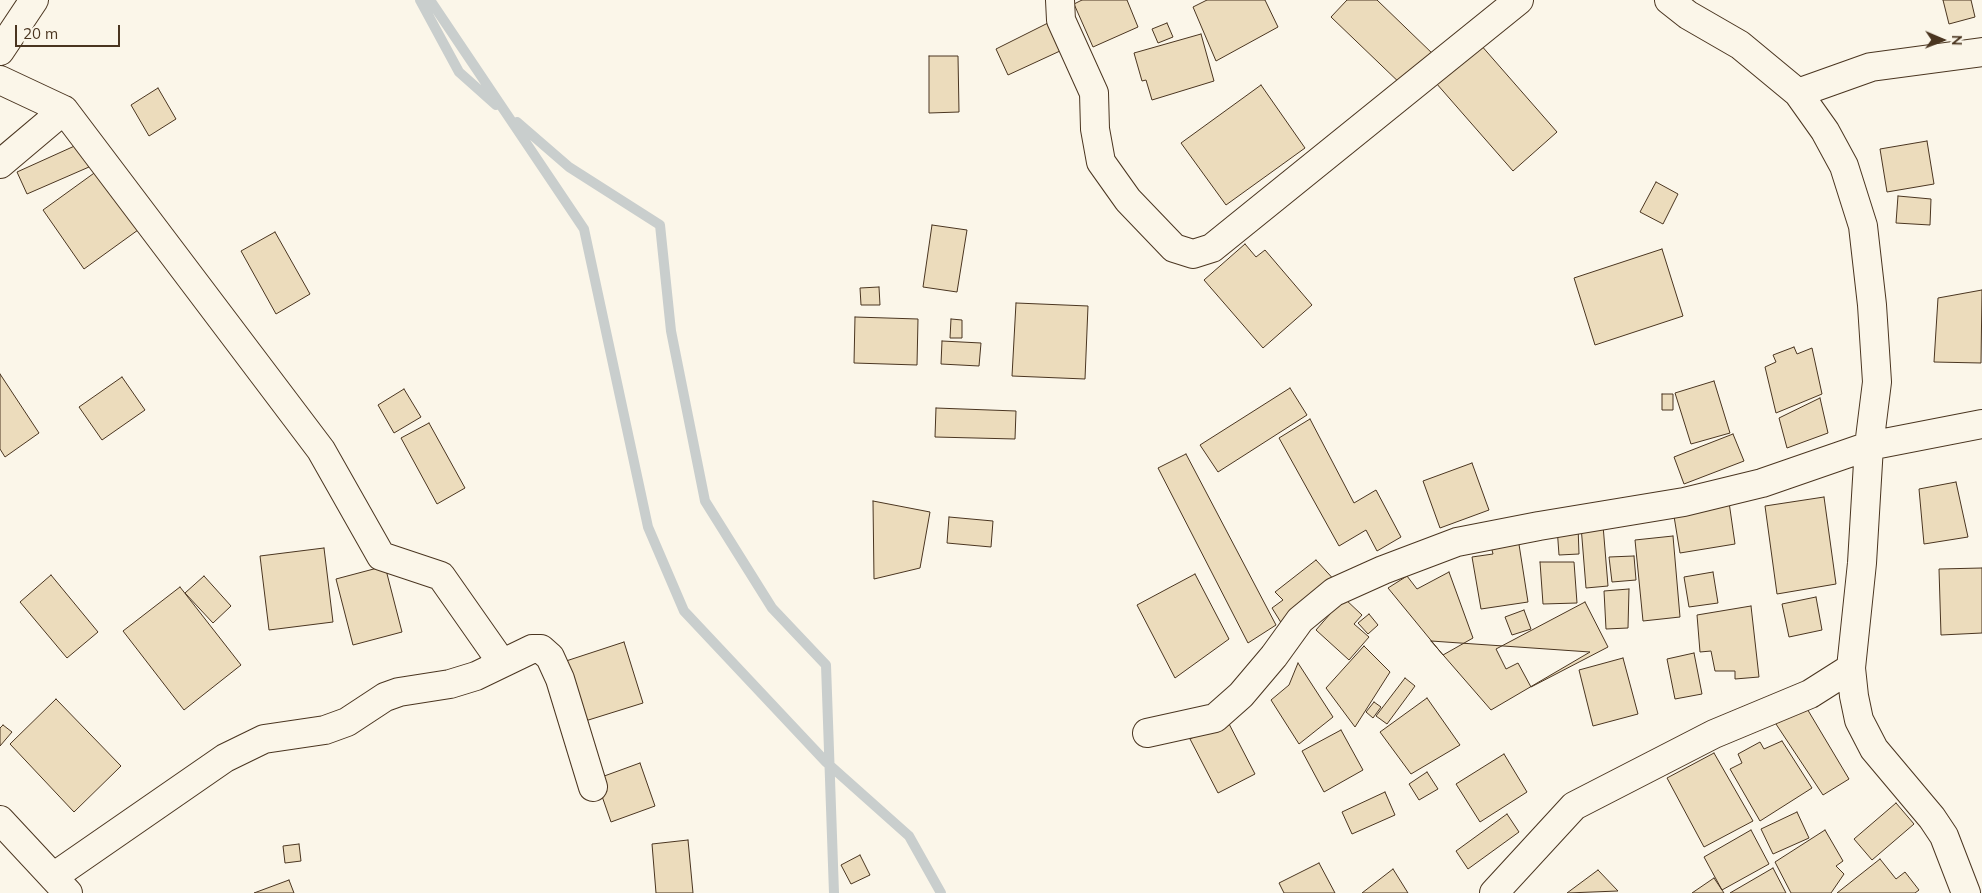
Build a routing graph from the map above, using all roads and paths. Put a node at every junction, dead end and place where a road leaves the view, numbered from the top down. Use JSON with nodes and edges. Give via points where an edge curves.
{"nodes":[{"id":1,"x":34,"y":0,"type":"edge"},
{"id":2,"x":1060,"y":0,"type":"edge"},
{"id":3,"x":1519,"y":0,"type":"edge"},
{"id":4,"x":1669,"y":0,"type":"edge"},
{"id":5,"x":0,"y":51,"type":"edge"},
{"id":6,"x":1982,"y":52,"type":"edge"},
{"id":7,"x":0,"y":80,"type":"edge"},
{"id":8,"x":1798,"y":93,"type":"junction"},
{"id":9,"x":64,"y":110,"type":"junction"},
{"id":10,"x":0,"y":164,"type":"edge"},
{"id":11,"x":1982,"y":424,"type":"edge"},
{"id":12,"x":1869,"y":446,"type":"junction"},
{"id":13,"x":502,"y":663,"type":"junction"},
{"id":14,"x":1851,"y":668,"type":"junction"},
{"id":15,"x":1147,"y":733,"type":"dead end"},
{"id":16,"x":593,"y":787,"type":"dead end"},
{"id":17,"x":0,"y":820,"type":"edge"},
{"id":18,"x":60,"y":885,"type":"edge"},
{"id":19,"x":1494,"y":893,"type":"edge"},
{"id":20,"x":1966,"y":893,"type":"edge"}],
"edges":[{"from":1,"to":5,"type":"street"},
{"from":2,"to":3,"type":"street","via":[[1061,20],[1094,93],[1095,129],[1101,162],[1128,200],[1174,248],[1193,254],[1212,248]]},
{"from":4,"to":8,"type":"street","via":[[1740,45]]},
{"from":6,"to":8,"type":"street","via":[[1870,67]]},
{"from":7,"to":9,"type":"street"},
{"from":8,"to":12,"type":"street","via":[[1825,131],[1844,166],[1863,226],[1877,382]]},
{"from":9,"to":10,"type":"street"},
{"from":9,"to":13,"type":"street","via":[[321,450],[381,556],[441,576]]},
{"from":11,"to":12,"type":"street"},
{"from":12,"to":14,"type":"street"},
{"from":12,"to":15,"type":"street","via":[[1762,483],[1684,502],[1457,542],[1383,570],[1334,592],[1300,620],[1241,695],[1215,718]]},
{"from":13,"to":16,"type":"street","via":[[532,649],[541,649],[550,657],[560,679]]},
{"from":13,"to":18,"type":"street","via":[[450,684],[399,692],[385,697],[347,722],[325,730],[264,739],[226,758]]},
{"from":14,"to":19,"type":"street","via":[[1810,694],[1714,734],[1574,806]]},
{"from":14,"to":20,"type":"street","via":[[1859,720],[1874,749],[1944,836]]},
{"from":17,"to":18,"type":"street"}]}
